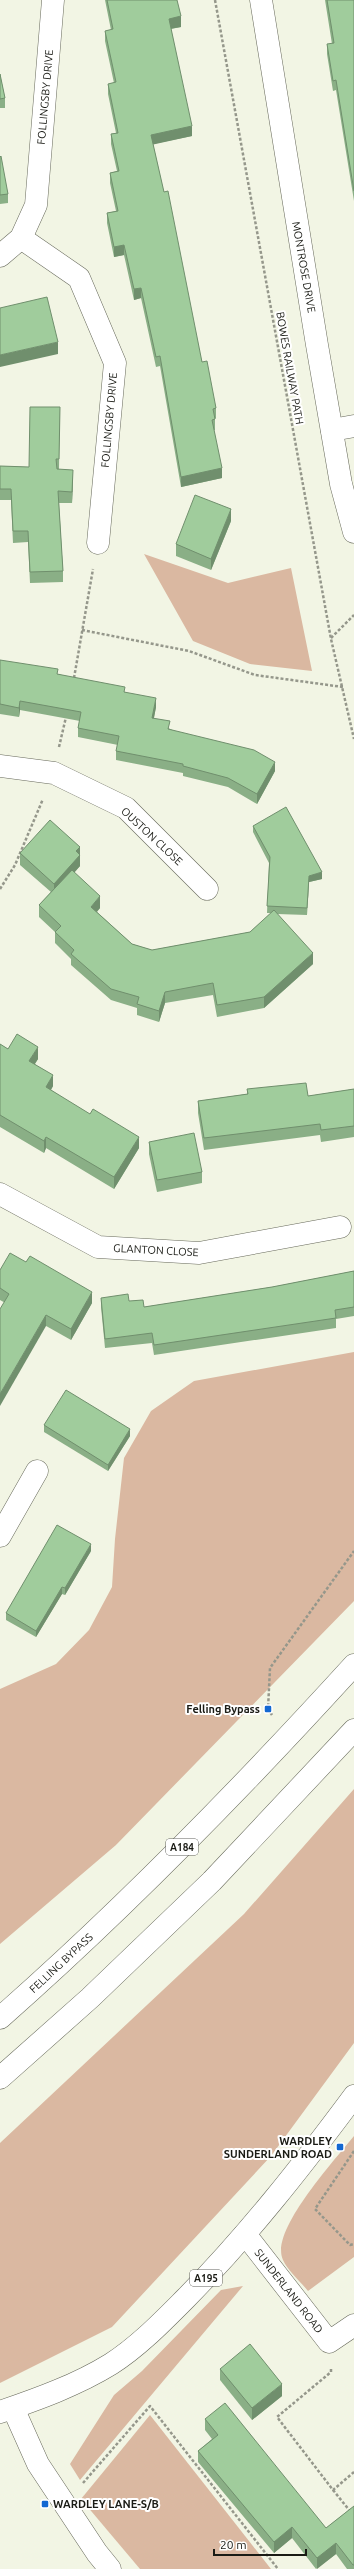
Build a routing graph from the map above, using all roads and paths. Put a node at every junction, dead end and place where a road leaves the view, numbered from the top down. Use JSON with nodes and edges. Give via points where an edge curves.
{"nodes":[{"id":1,"x":53,"y":0,"type":"edge"},
{"id":2,"x":215,"y":0,"type":"edge"},
{"id":3,"x":261,"y":0,"type":"edge"},
{"id":4,"x":21,"y":238,"type":"junction"},
{"id":5,"x":0,"y":256,"type":"edge"},
{"id":6,"x":354,"y":426,"type":"edge"},
{"id":7,"x":332,"y":430,"type":"junction"},
{"id":8,"x":354,"y":532,"type":"edge"},
{"id":9,"x":98,"y":543,"type":"joint"},
{"id":10,"x":354,"y":615,"type":"edge"},
{"id":11,"x":82,"y":630,"type":"junction"},
{"id":12,"x":331,"y":639,"type":"junction"},
{"id":13,"x":72,"y":685,"type":"edge"},
{"id":14,"x":343,"y":687,"type":"junction"},
{"id":15,"x":66,"y":714,"type":"edge"},
{"id":16,"x":354,"y":739,"type":"edge"},
{"id":17,"x":0,"y":766,"type":"edge"},
{"id":18,"x":54,"y":773,"type":"junction"},
{"id":19,"x":0,"y":889,"type":"edge"},
{"id":20,"x":207,"y":889,"type":"dead end"},
{"id":21,"x":2,"y":1201,"type":"edge"},
{"id":22,"x":340,"y":1227,"type":"dead end"},
{"id":23,"x":37,"y":1470,"type":"dead end"},
{"id":24,"x":0,"y":1536,"type":"edge"},
{"id":25,"x":354,"y":1551,"type":"edge"},
{"id":26,"x":354,"y":1665,"type":"edge"},
{"id":27,"x":354,"y":1730,"type":"edge"},
{"id":28,"x":286,"y":1740,"type":"junction"},
{"id":29,"x":0,"y":2018,"type":"edge"},
{"id":30,"x":0,"y":2078,"type":"edge"},
{"id":31,"x":354,"y":2096,"type":"edge"},
{"id":32,"x":354,"y":2151,"type":"edge"},
{"id":33,"x":246,"y":2234,"type":"junction"},
{"id":34,"x":354,"y":2244,"type":"edge"},
{"id":35,"x":354,"y":2325,"type":"edge"},
{"id":36,"x":329,"y":2342,"type":"junction"},
{"id":37,"x":7,"y":2410,"type":"edge"},
{"id":38,"x":354,"y":2472,"type":"edge"},
{"id":39,"x":333,"y":2490,"type":"junction"},
{"id":40,"x":65,"y":2505,"type":"junction"},
{"id":41,"x":354,"y":2516,"type":"edge"},
{"id":42,"x":110,"y":2569,"type":"edge"},
{"id":43,"x":278,"y":2569,"type":"edge"}],
"edges":[{"from":1,"to":4,"type":"main road","name":"FOLLINGSBY DRIVE","via":[[36,205]]},
{"from":2,"to":12,"type":"path","name":"BOWES RAILWAY PATH"},
{"from":3,"to":7,"type":"main road","name":"MONTROSE DRIVE","via":[[278,116]]},
{"from":4,"to":5,"type":"main road","name":"FOLLINGSBY DRIVE"},
{"from":4,"to":9,"type":"main road","name":"FOLLINGSBY DRIVE","via":[[78,278],[114,363]]},
{"from":6,"to":7,"type":"main road"},
{"from":7,"to":8,"type":"main road","name":"MONTROSE DRIVE"},
{"from":9,"to":11,"type":"path"},
{"from":10,"to":12,"type":"path"},
{"from":11,"to":13,"type":"path"},
{"from":11,"to":14,"type":"path","via":[[189,651],[255,675]]},
{"from":12,"to":14,"type":"path","name":"BOWES RAILWAY PATH"},
{"from":14,"to":16,"type":"path","name":"BOWES RAILWAY PATH"},
{"from":15,"to":18,"type":"path"},
{"from":17,"to":18,"type":"main road","name":"OUSTON CLOSE"},
{"from":18,"to":19,"type":"path","via":[[15,865]]},
{"from":18,"to":20,"type":"main road","name":"OUSTON CLOSE","via":[[126,808]]},
{"from":21,"to":22,"type":"main road","name":"GLANTON CLOSE","via":[[98,1247],[199,1253]]},
{"from":23,"to":24,"type":"main road"},
{"from":25,"to":28,"type":"path","via":[[270,1668],[268,1709]]},
{"from":26,"to":28,"type":"main road","name":"FELLING BYPASS","number":"A184"},
{"from":27,"to":30,"type":"main road","via":[[212,1880],[90,1998]]},
{"from":28,"to":29,"type":"main road","name":"FELLING BYPASS","number":"A184","via":[[163,1866]]},
{"from":31,"to":33,"type":"main road","number":"A195"},
{"from":32,"to":34,"type":"path","via":[[315,2209],[350,2245]]},
{"from":33,"to":36,"type":"main road","name":"SUNDERLAND ROAD"},
{"from":33,"to":37,"type":"main road","number":"A195","via":[[141,2342],[111,2364],[69,2386]]},
{"from":35,"to":36,"type":"main road","name":"SUNDERLAND ROAD"},
{"from":36,"to":39,"type":"path","via":[[332,2372],[277,2417]]},
{"from":37,"to":40,"type":"main road"},
{"from":38,"to":39,"type":"path"},
{"from":39,"to":41,"type":"path"},
{"from":40,"to":42,"type":"main road","via":[[97,2554]]},
{"from":40,"to":43,"type":"path","via":[[150,2406]]}]}
